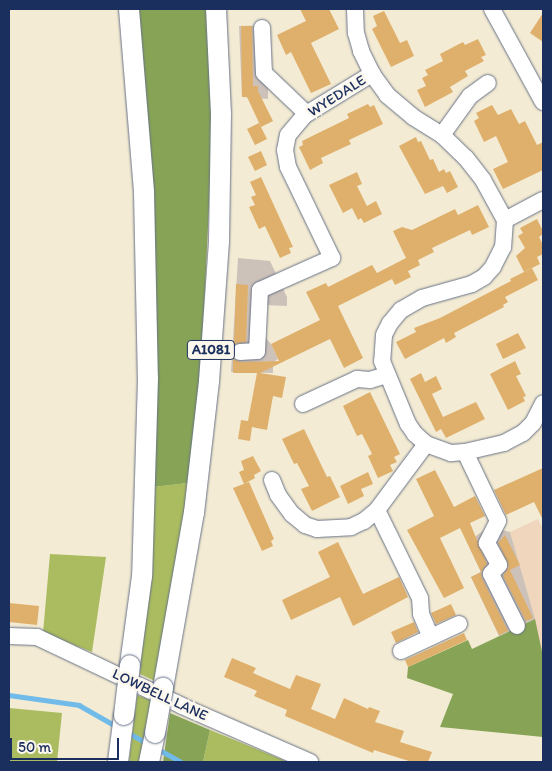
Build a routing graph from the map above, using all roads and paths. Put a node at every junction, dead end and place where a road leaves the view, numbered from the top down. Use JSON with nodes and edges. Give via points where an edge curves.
{"nodes":[{"id":1,"x":129,"y":9,"type":"edge"},
{"id":2,"x":216,"y":9,"type":"edge"},
{"id":3,"x":355,"y":9,"type":"edge"},
{"id":4,"x":492,"y":9,"type":"edge"},
{"id":5,"x":262,"y":28,"type":"dead end"},
{"id":6,"x":372,"y":74,"type":"junction"},
{"id":7,"x":488,"y":83,"type":"dead end"},
{"id":8,"x":543,"y":102,"type":"edge"},
{"id":9,"x":307,"y":114,"type":"junction"},
{"id":10,"x":442,"y":135,"type":"junction"},
{"id":11,"x":543,"y":200,"type":"edge"},
{"id":12,"x":505,"y":220,"type":"junction"},
{"id":13,"x":240,"y":352,"type":"dead end"},
{"id":14,"x":386,"y":374,"type":"junction"},
{"id":15,"x":303,"y":404,"type":"dead end"},
{"id":16,"x":543,"y":404,"type":"edge"},
{"id":17,"x":426,"y":444,"type":"junction"},
{"id":18,"x":465,"y":452,"type":"junction"},
{"id":19,"x":272,"y":480,"type":"dead end"},
{"id":20,"x":377,"y":510,"type":"junction"},
{"id":21,"x":459,"y":624,"type":"dead end"},
{"id":22,"x":517,"y":626,"type":"dead end"},
{"id":23,"x":9,"y":636,"type":"edge"},
{"id":24,"x":431,"y":637,"type":"junction"},
{"id":25,"x":401,"y":651,"type":"dead end"},
{"id":26,"x":118,"y":762,"type":"edge"},
{"id":27,"x":149,"y":762,"type":"edge"},
{"id":28,"x":310,"y":762,"type":"edge"}],
"edges":[{"from":1,"to":26,"type":"main road","bridge":true,"via":[[144,193],[148,378],[142,576]]},
{"from":2,"to":27,"type":"main road","number":"A1081","bridge":true,"via":[[221,134],[209,381],[194,513]]},
{"from":3,"to":6,"type":"street","via":[[356,33]]},
{"from":4,"to":8,"type":"street"},
{"from":5,"to":9,"type":"street","via":[[264,73]]},
{"from":6,"to":9,"type":"street","name":"WYEDALE"},
{"from":6,"to":10,"type":"street","via":[[400,107]]},
{"from":7,"to":10,"type":"street","via":[[470,96]]},
{"from":9,"to":13,"type":"street","name":"WYEDALE","via":[[288,135],[285,150],[288,167],[332,258],[260,290],[262,351]]},
{"from":10,"to":12,"type":"street","via":[[483,180]]},
{"from":11,"to":12,"type":"street"},
{"from":12,"to":14,"type":"street","via":[[503,247],[484,277],[472,284],[422,298],[401,310],[390,323],[381,348]]},
{"from":14,"to":15,"type":"street","via":[[370,380],[357,379]]},
{"from":14,"to":17,"type":"street","via":[[408,424]]},
{"from":16,"to":18,"type":"street","via":[[533,423],[523,433],[504,443]]},
{"from":17,"to":18,"type":"street","via":[[451,453]]},
{"from":17,"to":20,"type":"street"},
{"from":18,"to":22,"type":"street","via":[[498,522],[487,543],[499,565],[490,574]]},
{"from":19,"to":20,"type":"street","via":[[292,514],[305,525],[317,529],[352,527]]},
{"from":20,"to":24,"type":"street","via":[[420,598],[421,614]]},
{"from":21,"to":24,"type":"street"},
{"from":23,"to":28,"type":"street","name":"LOWBELL LANE","via":[[37,637]]},
{"from":24,"to":25,"type":"street"}]}
